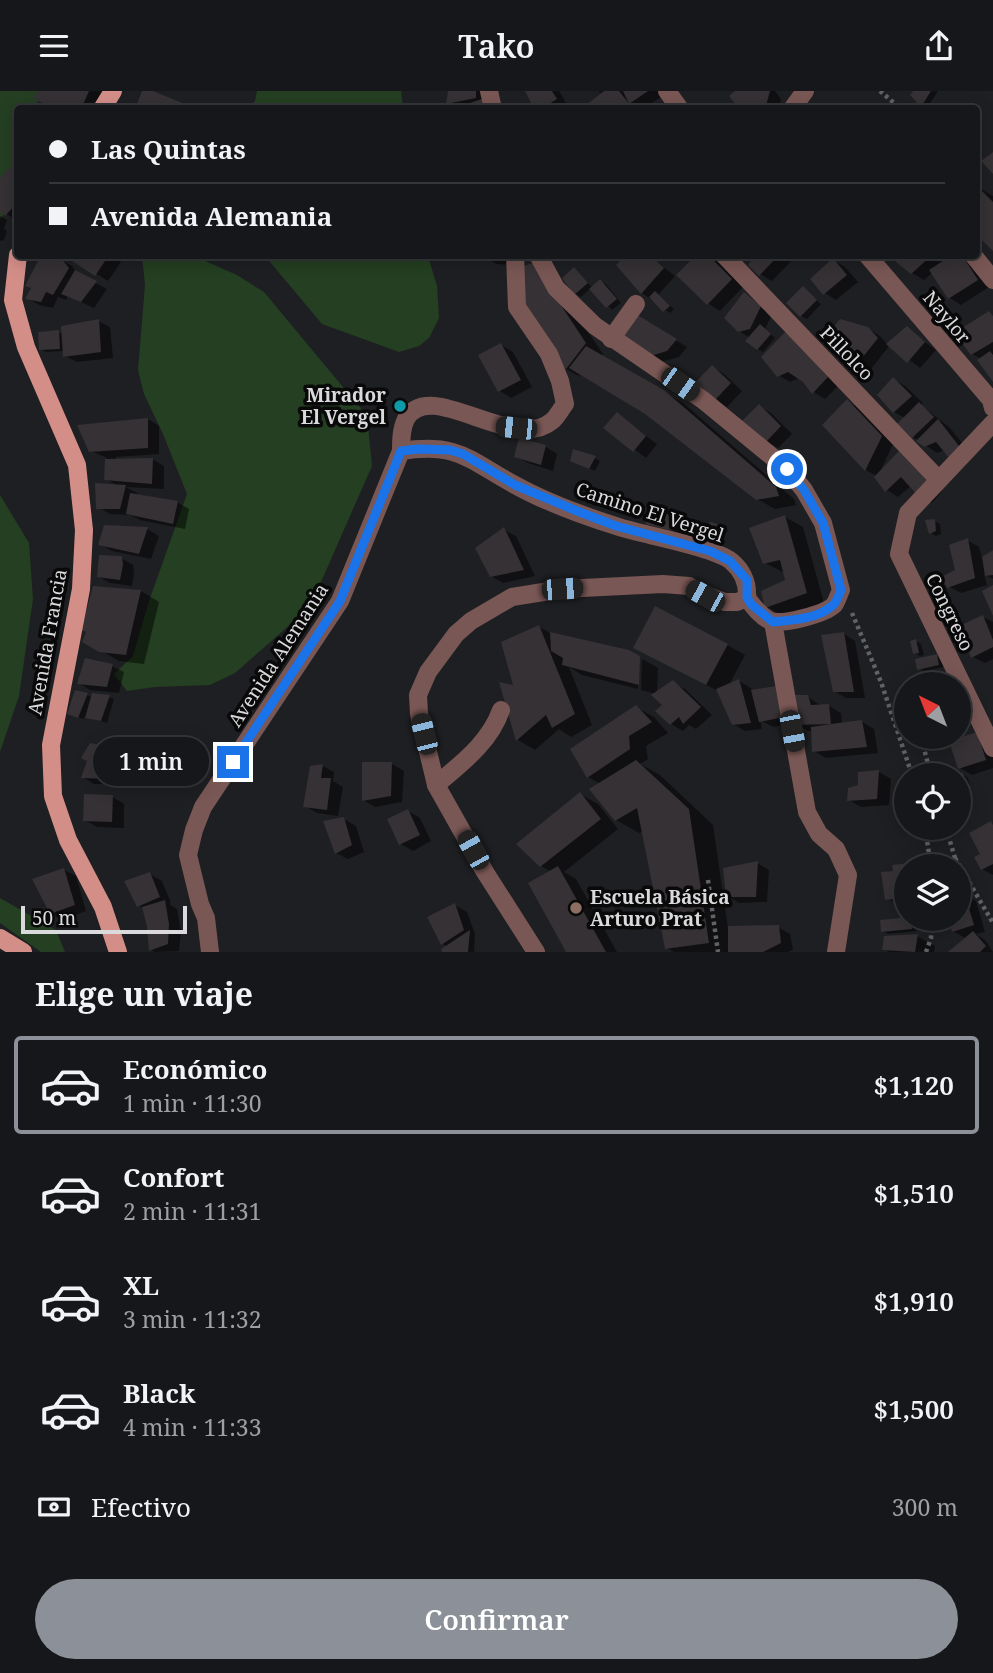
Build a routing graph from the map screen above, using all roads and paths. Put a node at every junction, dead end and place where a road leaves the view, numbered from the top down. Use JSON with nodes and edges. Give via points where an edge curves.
{"nodes":[{"id":1,"x":880,"y":91,"type":"edge"},
{"id":2,"x":896,"y":105,"type":"edge"},
{"id":3,"x":18,"y":259,"type":"edge"},
{"id":4,"x":515,"y":259,"type":"edge"},
{"id":5,"x":540,"y":259,"type":"edge"},
{"id":6,"x":728,"y":259,"type":"edge"},
{"id":7,"x":874,"y":259,"type":"edge"},
{"id":8,"x":976,"y":259,"type":"edge"},
{"id":9,"x":993,"y":280,"type":"edge"},
{"id":10,"x":636,"y":304,"type":"dead end"},
{"id":11,"x":611,"y":339,"type":"junction"},
{"id":12,"x":993,"y":408,"type":"edge"},
{"id":13,"x":993,"y":423,"type":"edge"},
{"id":14,"x":401,"y":451,"type":"junction"},
{"id":15,"x":939,"y":479,"type":"junction"},
{"id":16,"x":841,"y":590,"type":"junction"},
{"id":17,"x":747,"y":598,"type":"junction"},
{"id":18,"x":773,"y":622,"type":"junction"},
{"id":19,"x":501,"y":710,"type":"dead end"},
{"id":20,"x":993,"y":748,"type":"edge"},
{"id":21,"x":908,"y":763,"type":"edge"},
{"id":22,"x":436,"y":785,"type":"junction"},
{"id":23,"x":708,"y":880,"type":"dead end"},
{"id":24,"x":971,"y":885,"type":"edge"},
{"id":25,"x":993,"y":923,"type":"edge"},
{"id":26,"x":931,"y":931,"type":"edge"},
{"id":27,"x":0,"y":938,"type":"edge"},
{"id":28,"x":23,"y":952,"type":"edge"},
{"id":29,"x":118,"y":952,"type":"edge"},
{"id":30,"x":210,"y":952,"type":"edge"},
{"id":31,"x":536,"y":952,"type":"edge"},
{"id":32,"x":718,"y":952,"type":"edge"},
{"id":33,"x":836,"y":952,"type":"edge"},
{"id":34,"x":926,"y":952,"type":"edge"}],
"edges":[{"from":1,"to":2,"type":"path"},
{"from":3,"to":29,"type":"main road","name":"Avenida Francia","via":[[13,300],[26,347],[77,465],[84,530],[80,589],[51,745],[53,796]]},
{"from":4,"to":14,"type":"street","name":"Avenida Alemania","via":[[517,307],[549,354],[565,404],[552,421],[533,430],[499,426],[440,405],[426,405],[406,419]]},
{"from":5,"to":11,"type":"street","via":[[555,288]]},
{"from":6,"to":15,"type":"street","name":"Pillolco"},
{"from":7,"to":12,"type":"street","name":"Naylor"},
{"from":8,"to":9,"type":"street"},
{"from":10,"to":11,"type":"street"},
{"from":11,"to":16,"type":"street","via":[[703,400],[787,469],[823,523]]},
{"from":13,"to":15,"type":"street"},
{"from":14,"to":17,"type":"street","name":"Camino El Vergel","via":[[463,454],[515,485],[577,511],[710,551],[730,561],[747,580]]},
{"from":14,"to":30,"type":"street","name":"Avenida Alemania","via":[[340,601],[203,807],[194,830],[188,855],[206,918]]},
{"from":15,"to":20,"type":"street","name":"Congreso","via":[[908,513],[899,554]]},
{"from":16,"to":18,"type":"street","via":[[834,605],[822,612]]},
{"from":16,"to":21,"type":"path","via":[[881,682]]},
{"from":17,"to":18,"type":"street","name":"Camino El Vergel"},
{"from":17,"to":22,"type":"street","via":[[725,601],[689,586],[663,584],[532,592],[490,608],[456,634],[428,672],[418,695]]},
{"from":18,"to":33,"type":"street","via":[[807,812],[819,834],[836,849],[848,875]]},
{"from":19,"to":22,"type":"street","via":[[482,743]]},
{"from":22,"to":31,"type":"street"},
{"from":23,"to":32,"type":"path"},
{"from":24,"to":25,"type":"path"},
{"from":26,"to":34,"type":"path"},
{"from":27,"to":28,"type":"main road"}]}
